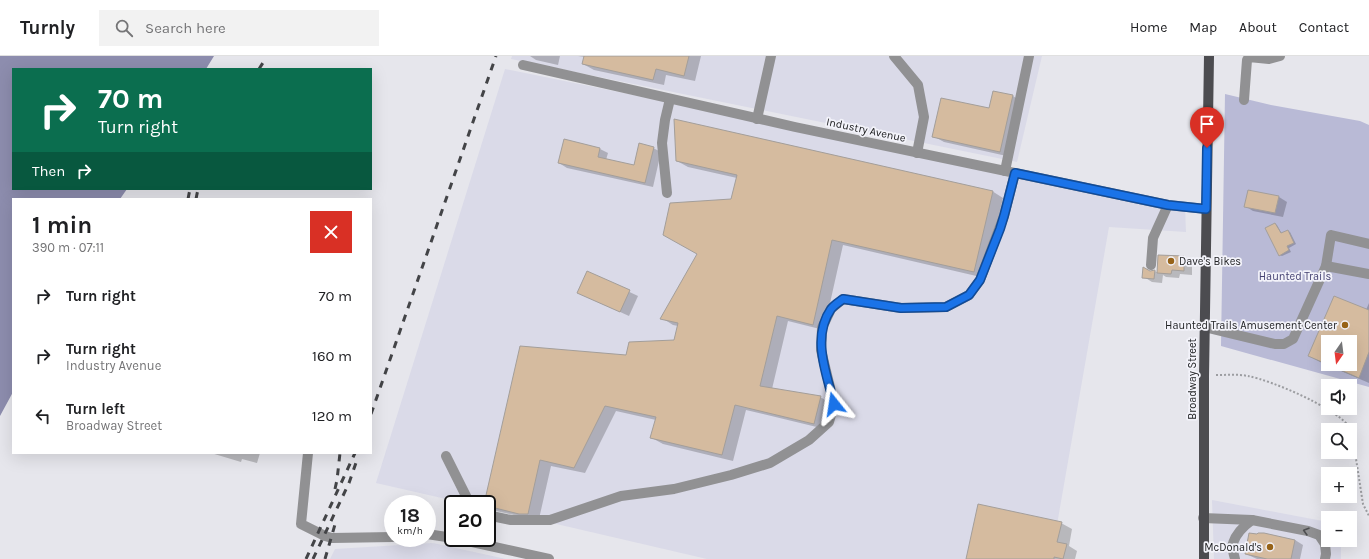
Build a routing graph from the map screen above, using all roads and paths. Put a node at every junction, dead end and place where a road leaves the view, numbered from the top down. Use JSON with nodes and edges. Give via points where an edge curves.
{"nodes":[{"id":1,"x":771,"y":56,"type":"edge"},
{"id":2,"x":894,"y":56,"type":"edge"},
{"id":3,"x":1029,"y":56,"type":"edge"},
{"id":4,"x":1209,"y":56,"type":"edge"},
{"id":5,"x":1280,"y":56,"type":"edge"},
{"id":6,"x":523,"y":66,"type":"dead end"},
{"id":7,"x":670,"y":99,"type":"junction"},
{"id":8,"x":1244,"y":100,"type":"dead end"},
{"id":9,"x":757,"y":119,"type":"junction"},
{"id":10,"x":918,"y":153,"type":"junction"},
{"id":11,"x":1010,"y":172,"type":"junction"},
{"id":12,"x":667,"y":193,"type":"dead end"},
{"id":13,"x":1168,"y":205,"type":"junction"},
{"id":14,"x":1206,"y":209,"type":"junction"},
{"id":15,"x":1369,"y":244,"type":"edge"},
{"id":16,"x":1151,"y":265,"type":"dead end"},
{"id":17,"x":1326,"y":266,"type":"junction"},
{"id":18,"x":1369,"y":274,"type":"edge"},
{"id":19,"x":1204,"y":327,"type":"junction"},
{"id":20,"x":1216,"y":375,"type":"dead end"},
{"id":21,"x":308,"y":454,"type":"edge"},
{"id":22,"x":446,"y":456,"type":"dead end"},
{"id":23,"x":466,"y":495,"type":"edge"},
{"id":24,"x":1369,"y":516,"type":"edge"},
{"id":25,"x":496,"y":517,"type":"edge"},
{"id":26,"x":1203,"y":518,"type":"junction"},
{"id":27,"x":1252,"y":520,"type":"junction"},
{"id":28,"x":384,"y":536,"type":"edge"},
{"id":29,"x":496,"y":547,"type":"edge"},
{"id":30,"x":549,"y":559,"type":"edge"},
{"id":31,"x":1204,"y":559,"type":"edge"},
{"id":32,"x":1236,"y":559,"type":"edge"},
{"id":33,"x":1325,"y":559,"type":"edge"}],
"edges":[{"from":1,"to":9,"type":"street"},
{"from":2,"to":10,"type":"street","via":[[918,85],[924,117]]},
{"from":3,"to":11,"type":"street"},
{"from":4,"to":14,"type":"main road","name":"Broadway Street"},
{"from":5,"to":8,"type":"street","via":[[1269,59],[1249,57]]},
{"from":6,"to":7,"type":"street","name":"Industry Avenue"},
{"from":7,"to":9,"type":"street","name":"Industry Avenue"},
{"from":7,"to":12,"type":"street","via":[[662,143]]},
{"from":9,"to":10,"type":"street","name":"Industry Avenue"},
{"from":10,"to":11,"type":"street","name":"Industry Avenue"},
{"from":11,"to":13,"type":"street","name":"Industry Avenue"},
{"from":11,"to":25,"type":"street","via":[[1004,216],[980,280],[969,295],[946,307],[901,308],[843,299],[831,309],[822,328],[821,350],[834,404],[829,422],[809,440],[770,463],[674,489],[621,496],[550,520],[510,520]]},
{"from":13,"to":14,"type":"street","name":"Industry Avenue"},
{"from":13,"to":16,"type":"street","via":[[1153,238]]},
{"from":14,"to":19,"type":"main road","name":"Broadway Street"},
{"from":15,"to":17,"type":"street","via":[[1331,235]]},
{"from":17,"to":18,"type":"street"},
{"from":17,"to":19,"type":"street","via":[[1293,339],[1284,344]]},
{"from":19,"to":26,"type":"main road","name":"Broadway Street"},
{"from":20,"to":24,"type":"path","via":[[1247,376],[1266,381],[1322,407],[1349,426],[1363,504]]},
{"from":21,"to":28,"type":"street","via":[[301,524],[332,538]]},
{"from":22,"to":23,"type":"street"},
{"from":26,"to":27,"type":"street"},
{"from":26,"to":31,"type":"main road","name":"Broadway Street"},
{"from":27,"to":32,"type":"street","via":[[1244,526],[1232,543]]},
{"from":33,"to":27,"type":"street","one_way":true,"via":[[1325,544],[1319,535]]},
{"from":29,"to":30,"type":"street"}]}
